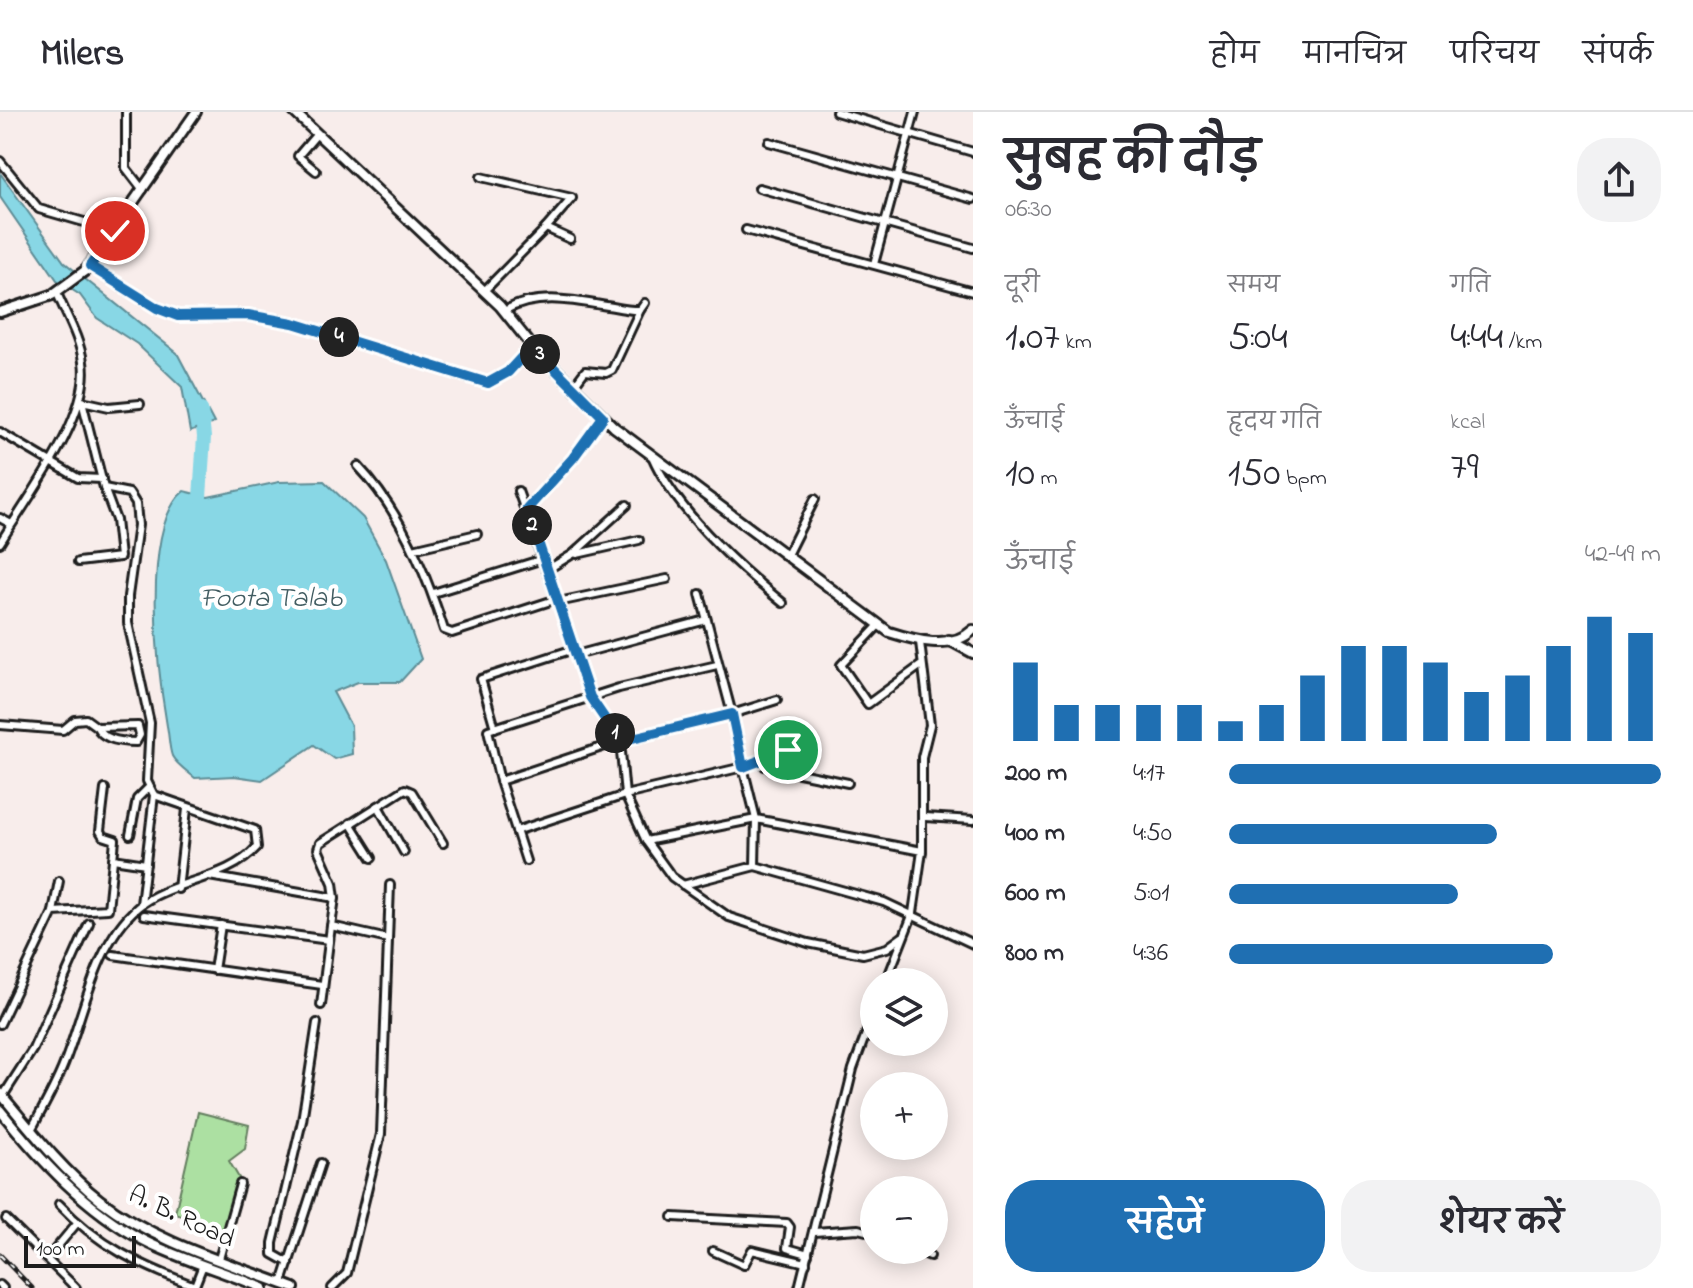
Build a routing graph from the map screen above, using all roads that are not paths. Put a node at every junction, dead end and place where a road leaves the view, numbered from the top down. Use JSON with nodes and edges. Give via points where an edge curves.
{"nodes":[{"id":1,"x":126,"y":112,"type":"edge"},
{"id":2,"x":196,"y":112,"type":"edge"},
{"id":3,"x":294,"y":112,"type":"edge"},
{"id":4,"x":836,"y":112,"type":"edge"},
{"id":5,"x":915,"y":112,"type":"edge"},
{"id":6,"x":909,"y":133,"type":"junction"},
{"id":7,"x":316,"y":135,"type":"junction"},
{"id":8,"x":769,"y":142,"type":"dead end"},
{"id":9,"x":973,"y":152,"type":"edge"},
{"id":10,"x":0,"y":161,"type":"edge"},
{"id":11,"x":316,"y":171,"type":"dead end"},
{"id":12,"x":481,"y":177,"type":"dead end"},
{"id":13,"x":898,"y":177,"type":"junction"},
{"id":14,"x":759,"y":188,"type":"dead end"},
{"id":15,"x":143,"y":190,"type":"junction"},
{"id":16,"x":973,"y":199,"type":"edge"},
{"id":17,"x":886,"y":223,"type":"junction"},
{"id":18,"x":546,"y":228,"type":"junction"},
{"id":19,"x":746,"y":230,"type":"dead end"},
{"id":20,"x":115,"y":231,"type":"junction"},
{"id":21,"x":570,"y":239,"type":"dead end"},
{"id":22,"x":973,"y":248,"type":"edge"},
{"id":23,"x":874,"y":264,"type":"junction"},
{"id":24,"x":88,"y":268,"type":"junction"},
{"id":25,"x":484,"y":291,"type":"junction"},
{"id":26,"x":973,"y":292,"type":"edge"},
{"id":27,"x":57,"y":293,"type":"junction"},
{"id":28,"x":645,"y":303,"type":"dead end"},
{"id":29,"x":640,"y":310,"type":"junction"},
{"id":30,"x":504,"y":311,"type":"junction"},
{"id":31,"x":0,"y":312,"type":"edge"},
{"id":32,"x":532,"y":346,"type":"junction"},
{"id":33,"x":573,"y":387,"type":"junction"},
{"id":34,"x":82,"y":401,"type":"junction"},
{"id":35,"x":140,"y":404,"type":"dead end"},
{"id":36,"x":603,"y":417,"type":"junction"},
{"id":37,"x":0,"y":432,"type":"edge"},
{"id":38,"x":652,"y":456,"type":"junction"},
{"id":39,"x":49,"y":461,"type":"junction"},
{"id":40,"x":358,"y":466,"type":"dead end"},
{"id":41,"x":102,"y":479,"type":"junction"},
{"id":42,"x":104,"y":488,"type":"junction"},
{"id":43,"x":518,"y":491,"type":"dead end"},
{"id":44,"x":815,"y":499,"type":"dead end"},
{"id":45,"x":627,"y":505,"type":"dead end"},
{"id":46,"x":527,"y":509,"type":"junction"},
{"id":47,"x":0,"y":518,"type":"edge"},
{"id":48,"x":11,"y":524,"type":"junction"},
{"id":49,"x":477,"y":534,"type":"dead end"},
{"id":50,"x":639,"y":540,"type":"dead end"},
{"id":51,"x":0,"y":543,"type":"edge"},
{"id":52,"x":413,"y":549,"type":"junction"},
{"id":53,"x":573,"y":554,"type":"junction"},
{"id":54,"x":786,"y":557,"type":"junction"},
{"id":55,"x":543,"y":559,"type":"junction"},
{"id":56,"x":78,"y":562,"type":"dead end"},
{"id":57,"x":547,"y":570,"type":"junction"},
{"id":58,"x":667,"y":579,"type":"dead end"},
{"id":59,"x":433,"y":593,"type":"junction"},
{"id":60,"x":700,"y":594,"type":"dead end"},
{"id":61,"x":557,"y":601,"type":"junction"},
{"id":62,"x":783,"y":603,"type":"dead end"},
{"id":63,"x":706,"y":620,"type":"junction"},
{"id":64,"x":879,"y":625,"type":"junction"},
{"id":65,"x":973,"y":630,"type":"edge"},
{"id":66,"x":949,"y":640,"type":"junction"},
{"id":67,"x":920,"y":642,"type":"junction"},
{"id":68,"x":575,"y":652,"type":"junction"},
{"id":69,"x":973,"y":653,"type":"edge"},
{"id":70,"x":717,"y":665,"type":"junction"},
{"id":71,"x":920,"y":666,"type":"junction"},
{"id":72,"x":590,"y":697,"type":"junction"},
{"id":73,"x":777,"y":700,"type":"dead end"},
{"id":74,"x":732,"y":714,"type":"junction"},
{"id":75,"x":0,"y":725,"type":"edge"},
{"id":76,"x":97,"y":727,"type":"junction"},
{"id":77,"x":495,"y":728,"type":"junction"},
{"id":78,"x":620,"y":741,"type":"junction"},
{"id":79,"x":788,"y":750,"type":"dead end"},
{"id":80,"x":765,"y":757,"type":"junction"},
{"id":81,"x":743,"y":767,"type":"junction"},
{"id":82,"x":500,"y":781,"type":"junction"},
{"id":83,"x":848,"y":783,"type":"dead end"},
{"id":84,"x":148,"y":788,"type":"junction"},
{"id":85,"x":105,"y":789,"type":"dead end"},
{"id":86,"x":154,"y":795,"type":"junction"},
{"id":87,"x":625,"y":795,"type":"junction"},
{"id":88,"x":378,"y":806,"type":"junction"},
{"id":89,"x":187,"y":809,"type":"junction"},
{"id":90,"x":925,"y":817,"type":"junction"},
{"id":91,"x":756,"y":819,"type":"junction"},
{"id":92,"x":973,"y":820,"type":"edge"},
{"id":93,"x":350,"y":823,"type":"junction"},
{"id":94,"x":516,"y":831,"type":"junction"},
{"id":95,"x":130,"y":835,"type":"dead end"},
{"id":96,"x":646,"y":841,"type":"junction"},
{"id":97,"x":443,"y":843,"type":"dead end"},
{"id":98,"x":922,"y":851,"type":"junction"},
{"id":99,"x":404,"y":852,"type":"dead end"},
{"id":100,"x":372,"y":858,"type":"dead end"},
{"id":101,"x":113,"y":859,"type":"junction"},
{"id":102,"x":526,"y":861,"type":"dead end"},
{"id":103,"x":146,"y":864,"type":"junction"},
{"id":104,"x":755,"y":866,"type":"junction"},
{"id":105,"x":209,"y":876,"type":"junction"},
{"id":106,"x":59,"y":881,"type":"dead end"},
{"id":107,"x":390,"y":885,"type":"dead end"},
{"id":108,"x":683,"y":885,"type":"junction"},
{"id":109,"x":178,"y":889,"type":"junction"},
{"id":110,"x":335,"y":898,"type":"junction"},
{"id":111,"x":141,"y":904,"type":"junction"},
{"id":112,"x":53,"y":912,"type":"junction"},
{"id":113,"x":913,"y":913,"type":"junction"},
{"id":114,"x":144,"y":915,"type":"dead end"},
{"id":115,"x":89,"y":923,"type":"dead end"},
{"id":116,"x":221,"y":925,"type":"junction"},
{"id":117,"x":331,"y":926,"type":"junction"},
{"id":118,"x":905,"y":935,"type":"junction"},
{"id":119,"x":388,"y":939,"type":"junction"},
{"id":120,"x":329,"y":940,"type":"junction"},
{"id":121,"x":973,"y":944,"type":"edge"},
{"id":122,"x":113,"y":955,"type":"dead end"},
{"id":123,"x":892,"y":968,"type":"edge"},
{"id":124,"x":214,"y":970,"type":"junction"},
{"id":125,"x":322,"y":985,"type":"junction"},
{"id":126,"x":321,"y":1005,"type":"dead end"},
{"id":127,"x":317,"y":1023,"type":"dead end"},
{"id":128,"x":0,"y":1024,"type":"edge"},
{"id":129,"x":860,"y":1050,"type":"edge"},
{"id":130,"x":1,"y":1094,"type":"edge"},
{"id":131,"x":0,"y":1110,"type":"edge"},
{"id":132,"x":4,"y":1122,"type":"edge"},
{"id":133,"x":31,"y":1130,"type":"junction"},
{"id":134,"x":321,"y":1163,"type":"dead end"},
{"id":135,"x":240,"y":1184,"type":"dead end"},
{"id":136,"x":59,"y":1204,"type":"dead end"},
{"id":137,"x":673,"y":1217,"type":"dead end"},
{"id":138,"x":6,"y":1219,"type":"dead end"},
{"id":139,"x":77,"y":1223,"type":"junction"},
{"id":140,"x":860,"y":1231,"type":"edge"},
{"id":141,"x":814,"y":1232,"type":"junction"},
{"id":142,"x":713,"y":1251,"type":"dead end"},
{"id":143,"x":786,"y":1252,"type":"junction"},
{"id":144,"x":808,"y":1254,"type":"junction"},
{"id":145,"x":47,"y":1259,"type":"junction"},
{"id":146,"x":219,"y":1259,"type":"junction"},
{"id":147,"x":289,"y":1263,"type":"junction"},
{"id":148,"x":806,"y":1263,"type":"junction"},
{"id":149,"x":203,"y":1265,"type":"junction"},
{"id":150,"x":282,"y":1283,"type":"junction"},
{"id":151,"x":194,"y":1287,"type":"edge"},
{"id":152,"x":76,"y":1288,"type":"edge"},
{"id":153,"x":263,"y":1288,"type":"edge"},
{"id":154,"x":294,"y":1288,"type":"edge"},
{"id":155,"x":332,"y":1288,"type":"edge"},
{"id":156,"x":799,"y":1288,"type":"edge"}],
"edges":[{"from":1,"to":15,"type":"street","via":[[126,168]]},
{"from":2,"to":15,"type":"main road"},
{"from":3,"to":7,"type":"main road"},
{"from":4,"to":6,"type":"street"},
{"from":5,"to":6,"type":"street"},
{"from":6,"to":9,"type":"street"},
{"from":6,"to":13,"type":"street"},
{"from":7,"to":11,"type":"street","via":[[298,156]]},
{"from":7,"to":25,"type":"main road"},
{"from":8,"to":13,"type":"street"},
{"from":10,"to":20,"type":"street","via":[[39,209]]},
{"from":12,"to":18,"type":"street","via":[[572,198]]},
{"from":13,"to":16,"type":"street"},
{"from":13,"to":17,"type":"street"},
{"from":14,"to":17,"type":"street"},
{"from":15,"to":20,"type":"main road"},
{"from":17,"to":22,"type":"street"},
{"from":17,"to":23,"type":"street"},
{"from":18,"to":21,"type":"street"},
{"from":18,"to":25,"type":"street"},
{"from":19,"to":23,"type":"street"},
{"from":20,"to":24,"type":"main road"},
{"from":23,"to":26,"type":"street"},
{"from":24,"to":27,"type":"main road"},
{"from":24,"to":32,"type":"street","via":[[178,316],[248,315],[293,323],[488,383],[508,372]]},
{"from":25,"to":30,"type":"main road"},
{"from":27,"to":31,"type":"main road"},
{"from":27,"to":34,"type":"street","via":[[81,349]]},
{"from":28,"to":29,"type":"street"},
{"from":29,"to":30,"type":"street","via":[[541,298]]},
{"from":29,"to":33,"type":"street","via":[[612,370],[588,369]]},
{"from":30,"to":32,"type":"main road"},
{"from":32,"to":33,"type":"main road"},
{"from":33,"to":36,"type":"main road"},
{"from":34,"to":35,"type":"street","via":[[109,407]]},
{"from":34,"to":39,"type":"street"},
{"from":34,"to":41,"type":"street"},
{"from":36,"to":38,"type":"main road"},
{"from":36,"to":46,"type":"street"},
{"from":37,"to":39,"type":"street"},
{"from":38,"to":54,"type":"main road"},
{"from":38,"to":62,"type":"street","via":[[665,483],[740,568]]},
{"from":39,"to":41,"type":"street","via":[[83,480]]},
{"from":39,"to":48,"type":"street"},
{"from":40,"to":52,"type":"street","via":[[377,485]]},
{"from":41,"to":42,"type":"street"},
{"from":42,"to":56,"type":"street","via":[[116,520],[120,557]]},
{"from":42,"to":84,"type":"street","via":[[129,493],[138,513],[127,609],[150,723]]},
{"from":43,"to":46,"type":"street"},
{"from":44,"to":54,"type":"street"},
{"from":45,"to":53,"type":"street"},
{"from":46,"to":55,"type":"street"},
{"from":47,"to":48,"type":"street"},
{"from":48,"to":51,"type":"street"},
{"from":49,"to":52,"type":"street"},
{"from":50,"to":53,"type":"street"},
{"from":52,"to":59,"type":"street"},
{"from":53,"to":57,"type":"street"},
{"from":54,"to":64,"type":"main road"},
{"from":55,"to":57,"type":"street"},
{"from":55,"to":59,"type":"street"},
{"from":57,"to":61,"type":"street"},
{"from":58,"to":61,"type":"street"},
{"from":59,"to":61,"type":"street","via":[[444,630],[452,633]]},
{"from":60,"to":63,"type":"street"},
{"from":61,"to":68,"type":"street"},
{"from":63,"to":68,"type":"street"},
{"from":63,"to":70,"type":"street"},
{"from":64,"to":67,"type":"main road"},
{"from":64,"to":71,"type":"street","via":[[841,665],[868,704]]},
{"from":65,"to":66,"type":"main road"},
{"from":66,"to":67,"type":"main road"},
{"from":66,"to":69,"type":"main road"},
{"from":67,"to":71,"type":"street"},
{"from":68,"to":72,"type":"street"},
{"from":68,"to":77,"type":"street","via":[[481,679]]},
{"from":70,"to":72,"type":"street"},
{"from":70,"to":74,"type":"street"},
{"from":71,"to":90,"type":"street","via":[[930,725],[922,757]]},
{"from":72,"to":77,"type":"street"},
{"from":72,"to":78,"type":"street"},
{"from":73,"to":74,"type":"street"},
{"from":74,"to":78,"type":"street"},
{"from":74,"to":81,"type":"street"},
{"from":75,"to":76,"type":"street","via":[[63,730],[80,718]]},
{"from":76,"to":76,"type":"street","via":[[134,725],[140,735],[130,742],[105,736]]},
{"from":77,"to":82,"type":"street","via":[[488,730]]},
{"from":78,"to":82,"type":"street"},
{"from":78,"to":87,"type":"street"},
{"from":79,"to":80,"type":"street"},
{"from":80,"to":81,"type":"street"},
{"from":80,"to":83,"type":"street","via":[[765,766]]},
{"from":81,"to":87,"type":"street"},
{"from":81,"to":91,"type":"street"},
{"from":82,"to":94,"type":"street"},
{"from":84,"to":86,"type":"street"},
{"from":84,"to":95,"type":"street","via":[[136,803]]},
{"from":85,"to":101,"type":"street","via":[[100,831],[115,840]]},
{"from":86,"to":89,"type":"street"},
{"from":86,"to":103,"type":"street"},
{"from":87,"to":94,"type":"street"},
{"from":87,"to":96,"type":"street"},
{"from":88,"to":93,"type":"street"},
{"from":88,"to":97,"type":"street","via":[[409,789]]},
{"from":88,"to":99,"type":"street"},
{"from":89,"to":105,"type":"street","via":[[255,830],[257,847],[251,854]]},
{"from":89,"to":109,"type":"street"},
{"from":90,"to":92,"type":"street"},
{"from":90,"to":98,"type":"street"},
{"from":91,"to":96,"type":"street"},
{"from":91,"to":98,"type":"street"},
{"from":91,"to":104,"type":"street"},
{"from":93,"to":100,"type":"street"},
{"from":93,"to":110,"type":"street","via":[[318,849]]},
{"from":94,"to":102,"type":"street"},
{"from":96,"to":108,"type":"street"},
{"from":98,"to":113,"type":"street"},
{"from":101,"to":103,"type":"street"},
{"from":101,"to":112,"type":"street","via":[[108,909]]},
{"from":103,"to":111,"type":"street"},
{"from":104,"to":108,"type":"street"},
{"from":104,"to":113,"type":"street"},
{"from":105,"to":109,"type":"street"},
{"from":105,"to":110,"type":"street"},
{"from":106,"to":112,"type":"street"},
{"from":107,"to":119,"type":"street"},
{"from":108,"to":118,"type":"street","via":[[729,917],[808,943],[863,954],[887,948]]},
{"from":109,"to":111,"type":"street"},
{"from":110,"to":117,"type":"street"},
{"from":111,"to":133,"type":"street","via":[[125,918],[93,976],[64,1065]]},
{"from":112,"to":128,"type":"street"},
{"from":113,"to":118,"type":"street"},
{"from":113,"to":121,"type":"street"},
{"from":114,"to":116,"type":"street"},
{"from":115,"to":130,"type":"street","via":[[33,1049]]},
{"from":116,"to":120,"type":"street"},
{"from":116,"to":124,"type":"street"},
{"from":117,"to":119,"type":"street"},
{"from":117,"to":120,"type":"street"},
{"from":118,"to":123,"type":"street"},
{"from":119,"to":155,"type":"street","via":[[377,1160],[347,1273]]},
{"from":120,"to":125,"type":"street"},
{"from":122,"to":124,"type":"street"},
{"from":124,"to":125,"type":"street"},
{"from":125,"to":126,"type":"street"},
{"from":127,"to":147,"type":"street","via":[[302,1121],[273,1243],[273,1254]]},
{"from":129,"to":141,"type":"street"},
{"from":130,"to":133,"type":"main road","name":"A. B. Road"},
{"from":131,"to":132,"type":"main road","name":"A. B. Road"},
{"from":132,"to":149,"type":"main road","name":"A. B. Road","via":[[91,1207],[146,1242]]},
{"from":133,"to":146,"type":"main road","name":"A. B. Road","via":[[121,1214]]},
{"from":134,"to":147,"type":"street"},
{"from":135,"to":146,"type":"street"},
{"from":136,"to":139,"type":"street"},
{"from":137,"to":143,"type":"street","via":[[787,1223]]},
{"from":138,"to":145,"type":"street"},
{"from":139,"to":145,"type":"street"},
{"from":139,"to":151,"type":"street","via":[[98,1242]]},
{"from":140,"to":141,"type":"street"},
{"from":141,"to":144,"type":"street"},
{"from":142,"to":143,"type":"street","via":[[744,1265],[752,1250]]},
{"from":143,"to":144,"type":"street"},
{"from":143,"to":148,"type":"street"},
{"from":144,"to":148,"type":"street"},
{"from":145,"to":152,"type":"street"},
{"from":146,"to":150,"type":"main road","name":"A. B. Road"},
{"from":147,"to":150,"type":"street"},
{"from":148,"to":156,"type":"street"},
{"from":149,"to":151,"type":"street"},
{"from":149,"to":153,"type":"main road","name":"A. B. Road"},
{"from":150,"to":154,"type":"main road","name":"A. B. Road"}]}
